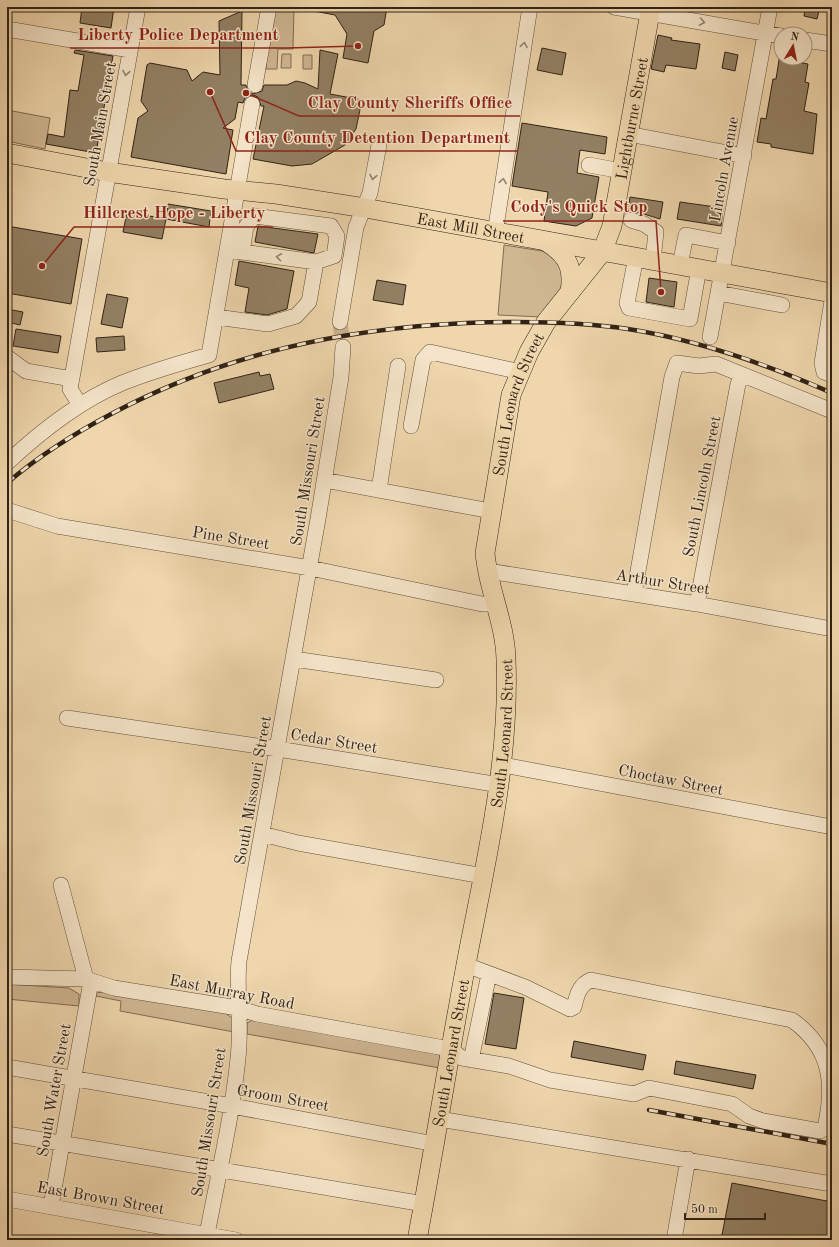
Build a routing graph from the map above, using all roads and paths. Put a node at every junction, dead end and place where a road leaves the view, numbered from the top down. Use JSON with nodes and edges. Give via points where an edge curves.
{"nodes":[{"id":1,"x":138,"y":7,"type":"edge"},
{"id":2,"x":269,"y":7,"type":"edge"},
{"id":3,"x":530,"y":7,"type":"edge"},
{"id":4,"x":614,"y":7,"type":"edge"},
{"id":5,"x":770,"y":7,"type":"edge"},
{"id":6,"x":650,"y":10,"type":"edge"},
{"id":7,"x":7,"y":29,"type":"edge"},
{"id":8,"x":766,"y":33,"type":"junction"},
{"id":9,"x":773,"y":34,"type":"edge"},
{"id":10,"x":813,"y":41,"type":"edge"},
{"id":11,"x":832,"y":44,"type":"edge"},
{"id":12,"x":130,"y":50,"type":"junction"},
{"id":13,"x":255,"y":85,"type":"dead end"},
{"id":14,"x":252,"y":104,"type":"dead end"},
{"id":15,"x":628,"y":134,"type":"junction"},
{"id":16,"x":380,"y":145,"type":"dead end"},
{"id":17,"x":7,"y":153,"type":"edge"},
{"id":18,"x":744,"y":156,"type":"junction"},
{"id":19,"x":589,"y":165,"type":"dead end"},
{"id":20,"x":622,"y":171,"type":"junction"},
{"id":21,"x":108,"y":172,"type":"junction"},
{"id":22,"x":238,"y":190,"type":"junction"},
{"id":23,"x":276,"y":194,"type":"junction"},
{"id":24,"x":327,"y":203,"type":"junction"},
{"id":25,"x":365,"y":208,"type":"junction"},
{"id":26,"x":272,"y":218,"type":"junction"},
{"id":27,"x":631,"y":220,"type":"dead end"},
{"id":28,"x":323,"y":226,"type":"junction"},
{"id":29,"x":495,"y":233,"type":"junction"},
{"id":30,"x":547,"y":242,"type":"junction"},
{"id":31,"x":728,"y":243,"type":"junction"},
{"id":32,"x":227,"y":250,"type":"junction"},
{"id":33,"x":242,"y":252,"type":"junction"},
{"id":34,"x":602,"y":252,"type":"junction"},
{"id":35,"x":644,"y":259,"type":"junction"},
{"id":36,"x":316,"y":262,"type":"junction"},
{"id":37,"x":680,"y":265,"type":"junction"},
{"id":38,"x":699,"y":268,"type":"junction"},
{"id":39,"x":723,"y":272,"type":"junction"},
{"id":40,"x":744,"y":277,"type":"junction"},
{"id":41,"x":772,"y":282,"type":"junction"},
{"id":42,"x":570,"y":292,"type":"junction"},
{"id":43,"x":718,"y":293,"type":"junction"},
{"id":44,"x":832,"y":293,"type":"edge"},
{"id":45,"x":740,"y":297,"type":"junction"},
{"id":46,"x":832,"y":301,"type":"edge"},
{"id":47,"x":216,"y":317,"type":"junction"},
{"id":48,"x":690,"y":319,"type":"junction"},
{"id":49,"x":340,"y":322,"type":"tunnel mouth"},
{"id":50,"x":343,"y":347,"type":"tunnel mouth"},
{"id":51,"x":7,"y":357,"type":"edge"},
{"id":52,"x":398,"y":366,"type":"dead end"},
{"id":53,"x":521,"y":372,"type":"junction"},
{"id":54,"x":742,"y":375,"type":"junction"},
{"id":55,"x":832,"y":375,"type":"edge"},
{"id":56,"x":71,"y":384,"type":"junction"},
{"id":57,"x":80,"y":405,"type":"junction"},
{"id":58,"x":832,"y":411,"type":"edge"},
{"id":59,"x":412,"y":426,"type":"dead end"},
{"id":60,"x":7,"y":463,"type":"edge"},
{"id":61,"x":324,"y":480,"type":"junction"},
{"id":62,"x":379,"y":490,"type":"junction"},
{"id":63,"x":7,"y":510,"type":"edge"},
{"id":64,"x":491,"y":511,"type":"junction"},
{"id":65,"x":310,"y":568,"type":"junction"},
{"id":66,"x":488,"y":571,"type":"junction"},
{"id":67,"x":634,"y":594,"type":"junction"},
{"id":68,"x":497,"y":604,"type":"junction"},
{"id":69,"x":697,"y":604,"type":"junction"},
{"id":70,"x":832,"y":629,"type":"edge"},
{"id":71,"x":294,"y":658,"type":"junction"},
{"id":72,"x":436,"y":680,"type":"dead end"},
{"id":73,"x":67,"y":718,"type":"dead end"},
{"id":74,"x":278,"y":749,"type":"junction"},
{"id":75,"x":503,"y":765,"type":"junction"},
{"id":76,"x":500,"y":785,"type":"junction"},
{"id":77,"x":832,"y":827,"type":"edge"},
{"id":78,"x":262,"y":834,"type":"junction"},
{"id":79,"x":483,"y":876,"type":"junction"},
{"id":80,"x":61,"y":885,"type":"dead end"},
{"id":81,"x":466,"y":965,"type":"junction"},
{"id":82,"x":489,"y":974,"type":"junction"},
{"id":83,"x":7,"y":977,"type":"edge"},
{"id":84,"x":88,"y":980,"type":"junction"},
{"id":85,"x":238,"y":1008,"type":"junction"},
{"id":86,"x":450,"y":1050,"type":"junction"},
{"id":87,"x":471,"y":1060,"type":"junction"},
{"id":88,"x":7,"y":1067,"type":"edge"},
{"id":89,"x":74,"y":1078,"type":"junction"},
{"id":90,"x":232,"y":1106,"type":"junction"},
{"id":91,"x":439,"y":1119,"type":"junction"},
{"id":92,"x":7,"y":1134,"type":"edge"},
{"id":93,"x":62,"y":1143,"type":"junction"},
{"id":94,"x":435,"y":1144,"type":"junction"},
{"id":95,"x":688,"y":1159,"type":"junction"},
{"id":96,"x":219,"y":1171,"type":"junction"},
{"id":97,"x":832,"y":1184,"type":"edge"},
{"id":98,"x":7,"y":1199,"type":"edge"},
{"id":99,"x":424,"y":1204,"type":"junction"},
{"id":100,"x":51,"y":1206,"type":"junction"},
{"id":101,"x":206,"y":1237,"type":"edge"},
{"id":102,"x":236,"y":1240,"type":"edge"},
{"id":103,"x":417,"y":1240,"type":"edge"},
{"id":104,"x":674,"y":1240,"type":"edge"}],
"edges":[{"from":1,"to":12,"type":"street","name":"South Main Street"},
{"from":2,"to":13,"type":"street"},
{"from":29,"to":3,"type":"street","one_way":true},
{"from":4,"to":6,"type":"street"},
{"from":5,"to":8,"type":"street","name":"Lincoln Avenue"},
{"from":6,"to":8,"type":"street","one_way":true},
{"from":6,"to":15,"type":"main road","name":"Lightburne Street"},
{"from":7,"to":12,"type":"street"},
{"from":8,"to":9,"type":"street"},
{"from":8,"to":18,"type":"street","name":"Lincoln Avenue"},
{"from":10,"to":11,"type":"street"},
{"from":12,"to":21,"type":"street","name":"South Main Street","one_way":true},
{"from":14,"to":22,"type":"street"},
{"from":15,"to":18,"type":"street"},
{"from":15,"to":20,"type":"main road","name":"Lightburne Street"},
{"from":16,"to":25,"type":"street","one_way":true},
{"from":17,"to":21,"type":"main road","name":"East Mill Street"},
{"from":18,"to":31,"type":"street","name":"Lincoln Avenue"},
{"from":19,"to":20,"type":"street"},
{"from":20,"to":34,"type":"main road","name":"Lightburne Street","via":[[612,226]]},
{"from":21,"to":22,"type":"main road","name":"East Mill Street"},
{"from":21,"to":56,"type":"street","name":"South Main Street"},
{"from":22,"to":23,"type":"main road","name":"East Mill Street"},
{"from":22,"to":32,"type":"street"},
{"from":23,"to":24,"type":"main road","name":"East Mill Street"},
{"from":23,"to":26,"type":"street"},
{"from":24,"to":25,"type":"main road","name":"East Mill Street"},
{"from":24,"to":28,"type":"street"},
{"from":25,"to":29,"type":"main road","name":"East Mill Street"},
{"from":25,"to":49,"type":"street","via":[[356,227]]},
{"from":26,"to":28,"type":"street"},
{"from":26,"to":33,"type":"street","via":[[254,216],[246,227]]},
{"from":27,"to":35,"type":"street","via":[[644,224],[656,232]]},
{"from":28,"to":36,"type":"street","via":[[331,226],[337,236],[334,256]]},
{"from":29,"to":30,"type":"main road","name":"East Mill Street"},
{"from":30,"to":34,"type":"main road","name":"East Mill Street"},
{"from":30,"to":42,"type":"main road","via":[[559,250],[568,262],[572,276]]},
{"from":31,"to":37,"type":"street","via":[[686,236]]},
{"from":31,"to":39,"type":"street","name":"Lincoln Avenue"},
{"from":32,"to":33,"type":"street"},
{"from":32,"to":47,"type":"street"},
{"from":36,"to":33,"type":"street","one_way":true},
{"from":34,"to":35,"type":"main road","name":"East Mill Street"},
{"from":34,"to":42,"type":"main road","name":"South Leonard Street"},
{"from":35,"to":37,"type":"main road","name":"East Mill Street"},
{"from":35,"to":48,"type":"street","via":[[627,303],[629,308]]},
{"from":36,"to":47,"type":"street","via":[[309,302],[296,316],[268,324]]},
{"from":37,"to":38,"type":"main road","name":"East Mill Street"},
{"from":38,"to":39,"type":"main road","name":"East Mill Street"},
{"from":38,"to":48,"type":"street"},
{"from":39,"to":40,"type":"main road","name":"East Mill Street"},
{"from":39,"to":43,"type":"street","name":"Lincoln Avenue"},
{"from":40,"to":41,"type":"main road","name":"East Mill Street"},
{"from":40,"to":45,"type":"street"},
{"from":41,"to":44,"type":"main road","name":"East Mill Street"},
{"from":41,"to":45,"type":"street","via":[[775,303]]},
{"from":42,"to":53,"type":"main road","name":"South Leonard Street","via":[[546,322]]},
{"from":43,"to":45,"type":"street"},
{"from":43,"to":48,"type":"street","name":"Lincoln Avenue","via":[[711,330]]},
{"from":46,"to":55,"type":"street","via":[[822,363],[824,372]]},
{"from":47,"to":57,"type":"street","via":[[209,355],[121,383]]},
{"from":50,"to":61,"type":"street","name":"South Missouri Street","via":[[341,377]]},
{"from":51,"to":56,"type":"street","via":[[26,371]]},
{"from":52,"to":62,"type":"street"},
{"from":53,"to":59,"type":"street","via":[[430,352],[423,360]]},
{"from":53,"to":64,"type":"main road","name":"South Leonard Street","via":[[511,395]]},
{"from":54,"to":58,"type":"street"},
{"from":54,"to":67,"type":"street","via":[[716,364],[699,366],[677,363],[672,377]]},
{"from":54,"to":69,"type":"street","name":"South Lincoln Street","via":[[738,384]]},
{"from":56,"to":57,"type":"street"},
{"from":57,"to":60,"type":"street","via":[[38,434]]},
{"from":61,"to":62,"type":"street"},
{"from":61,"to":65,"type":"street","name":"South Missouri Street"},
{"from":62,"to":64,"type":"street"},
{"from":63,"to":65,"type":"street","name":"Pine Street","via":[[57,526]]},
{"from":64,"to":66,"type":"main road","name":"South Leonard Street","via":[[484,553]]},
{"from":65,"to":68,"type":"street","name":"Pine Street","via":[[482,604]]},
{"from":65,"to":71,"type":"street","name":"South Missouri Street"},
{"from":66,"to":67,"type":"street","name":"Arthur Street"},
{"from":66,"to":68,"type":"main road","name":"South Leonard Street"},
{"from":67,"to":69,"type":"street","name":"Arthur Street"},
{"from":68,"to":75,"type":"main road","name":"South Leonard Street","via":[[506,659]]},
{"from":69,"to":70,"type":"street","name":"Arthur Street"},
{"from":71,"to":72,"type":"street"},
{"from":71,"to":74,"type":"street","name":"South Missouri Street"},
{"from":73,"to":74,"type":"street","name":"Cedar Street"},
{"from":74,"to":76,"type":"street","name":"Cedar Street"},
{"from":74,"to":78,"type":"street","name":"South Missouri Street"},
{"from":75,"to":76,"type":"main road","name":"South Leonard Street"},
{"from":75,"to":77,"type":"street","name":"Choctaw Street"},
{"from":76,"to":79,"type":"main road","name":"South Leonard Street"},
{"from":78,"to":79,"type":"street","via":[[298,843]]},
{"from":78,"to":85,"type":"street","name":"South Missouri Street","via":[[239,961]]},
{"from":79,"to":81,"type":"main road","name":"South Leonard Street"},
{"from":80,"to":84,"type":"street"},
{"from":81,"to":82,"type":"street"},
{"from":81,"to":86,"type":"main road","name":"South Leonard Street"},
{"from":82,"to":87,"type":"street"},
{"from":82,"to":87,"type":"street","name":"East Murray Road","via":[[525,987],[570,1009],[574,1007],[578,992],[584,983],[591,980],[792,1020],[806,1030],[818,1044],[827,1066],[831,1087],[828,1116],[825,1128],[820,1131],[763,1121],[749,1116],[732,1104],[649,1088],[634,1094],[558,1081],[509,1066]]},
{"from":83,"to":84,"type":"street","name":"East Murray Road"},
{"from":84,"to":85,"type":"street","name":"East Murray Road","via":[[114,988]]},
{"from":84,"to":89,"type":"street","name":"South Water Street"},
{"from":85,"to":86,"type":"street","name":"East Murray Road","via":[[257,1014]]},
{"from":85,"to":90,"type":"street","name":"South Missouri Street","via":[[241,1023]]},
{"from":86,"to":87,"type":"street","name":"East Murray Road","via":[[462,1058]]},
{"from":86,"to":91,"type":"main road","name":"South Leonard Street"},
{"from":88,"to":89,"type":"street","name":"Groom Street"},
{"from":89,"to":90,"type":"street","name":"Groom Street"},
{"from":89,"to":93,"type":"street","name":"South Water Street"},
{"from":90,"to":94,"type":"street","name":"Groom Street"},
{"from":90,"to":96,"type":"street","name":"South Missouri Street"},
{"from":91,"to":94,"type":"main road","name":"South Leonard Street"},
{"from":91,"to":95,"type":"street"},
{"from":92,"to":93,"type":"street"},
{"from":93,"to":96,"type":"street"},
{"from":93,"to":100,"type":"street","name":"South Water Street"},
{"from":94,"to":99,"type":"main road","name":"South Leonard Street"},
{"from":95,"to":97,"type":"street"},
{"from":95,"to":104,"type":"street"},
{"from":96,"to":99,"type":"street"},
{"from":96,"to":101,"type":"street","name":"South Missouri Street"},
{"from":98,"to":100,"type":"street","name":"East Brown Street"},
{"from":99,"to":103,"type":"main road","name":"South Leonard Street"},
{"from":100,"to":101,"type":"street","name":"East Brown Street"},
{"from":101,"to":102,"type":"street","name":"East Brown Street"}]}
